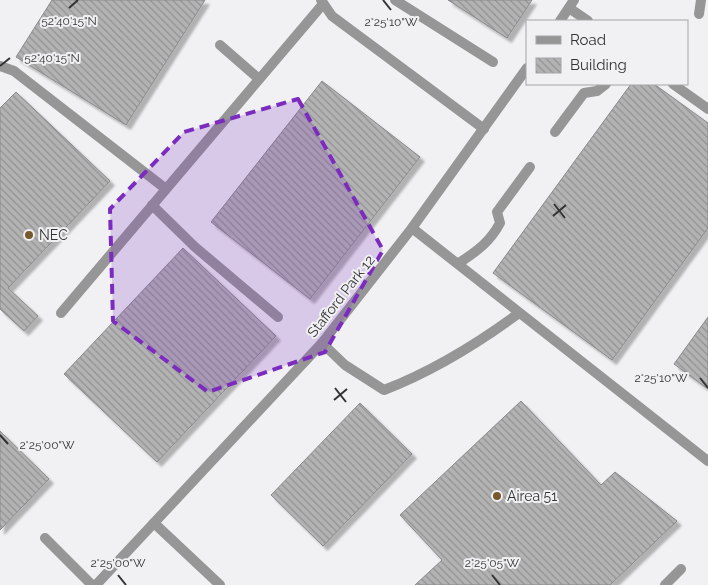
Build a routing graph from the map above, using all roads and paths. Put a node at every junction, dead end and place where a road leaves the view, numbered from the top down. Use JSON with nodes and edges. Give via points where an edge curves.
{"nodes":[{"id":1,"x":395,"y":0,"type":"edge"},
{"id":2,"x":701,"y":0,"type":"edge"},
{"id":3,"x":322,"y":2,"type":"edge"},
{"id":4,"x":572,"y":4,"type":"edge"},
{"id":5,"x":699,"y":14,"type":"dead end"},
{"id":6,"x":561,"y":20,"type":"edge"},
{"id":7,"x":587,"y":20,"type":"edge"},
{"id":8,"x":220,"y":45,"type":"dead end"},
{"id":9,"x":493,"y":62,"type":"dead end"},
{"id":10,"x":0,"y":66,"type":"edge"},
{"id":11,"x":526,"y":69,"type":"edge"},
{"id":12,"x":260,"y":79,"type":"junction"},
{"id":13,"x":605,"y":85,"type":"edge"},
{"id":14,"x":674,"y":85,"type":"edge"},
{"id":15,"x":708,"y":109,"type":"edge"},
{"id":16,"x":484,"y":129,"type":"junction"},
{"id":17,"x":555,"y":132,"type":"dead end"},
{"id":18,"x":530,"y":167,"type":"dead end"},
{"id":19,"x":166,"y":189,"type":"junction"},
{"id":20,"x":152,"y":205,"type":"junction"},
{"id":21,"x":412,"y":228,"type":"junction"},
{"id":22,"x":459,"y":263,"type":"junction"},
{"id":23,"x":60,"y":313,"type":"dead end"},
{"id":24,"x":519,"y":314,"type":"junction"},
{"id":25,"x":278,"y":317,"type":"dead end"},
{"id":26,"x":322,"y":343,"type":"junction"},
{"id":27,"x":708,"y":461,"type":"edge"},
{"id":28,"x":154,"y":523,"type":"junction"},
{"id":29,"x":45,"y":538,"type":"dead end"},
{"id":30,"x":680,"y":569,"type":"dead end"},
{"id":31,"x":92,"y":585,"type":"edge"},
{"id":32,"x":96,"y":585,"type":"edge"},
{"id":33,"x":220,"y":585,"type":"edge"},
{"id":34,"x":665,"y":585,"type":"edge"}],
"edges":[{"from":1,"to":9,"type":"street"},
{"from":2,"to":5,"type":"street"},
{"from":3,"to":12,"type":"street"},
{"from":3,"to":16,"type":"street","via":[[332,16]]},
{"from":4,"to":6,"type":"street"},
{"from":4,"to":7,"type":"street"},
{"from":8,"to":12,"type":"street"},
{"from":10,"to":19,"type":"street","via":[[14,71]]},
{"from":11,"to":16,"type":"street","name":"Stafford Park 12"},
{"from":12,"to":19,"type":"street"},
{"from":13,"to":17,"type":"street","via":[[597,91],[584,93]]},
{"from":14,"to":15,"type":"street"},
{"from":16,"to":21,"type":"street","name":"Stafford Park 12"},
{"from":18,"to":22,"type":"street","via":[[497,212],[500,223],[492,237]]},
{"from":19,"to":20,"type":"street"},
{"from":20,"to":23,"type":"street"},
{"from":20,"to":25,"type":"street","via":[[195,247]]},
{"from":21,"to":22,"type":"street"},
{"from":21,"to":26,"type":"street","name":"Stafford Park 12"},
{"from":22,"to":24,"type":"street"},
{"from":24,"to":26,"type":"street","via":[[478,343],[415,378],[384,390],[346,365]]},
{"from":24,"to":27,"type":"street"},
{"from":26,"to":28,"type":"street","name":"Stafford Park 12"},
{"from":28,"to":32,"type":"street","name":"Stafford Park 12"},
{"from":28,"to":33,"type":"street"},
{"from":29,"to":31,"type":"street"},
{"from":30,"to":34,"type":"street"}]}
